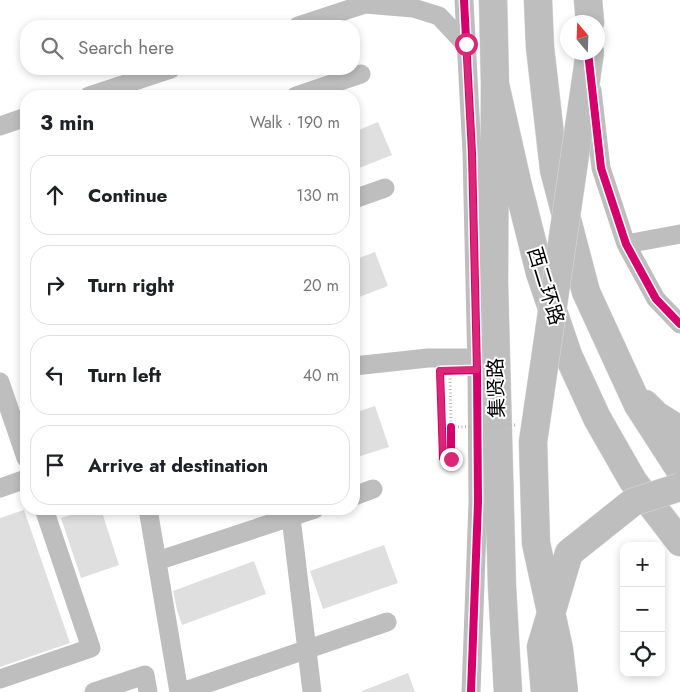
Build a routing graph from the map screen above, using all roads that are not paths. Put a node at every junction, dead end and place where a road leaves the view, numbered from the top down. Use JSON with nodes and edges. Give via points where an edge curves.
{"nodes":[{"id":1,"x":464,"y":0,"type":"edge"},
{"id":2,"x":493,"y":0,"type":"edge"},
{"id":3,"x":538,"y":0,"type":"edge"},
{"id":4,"x":582,"y":0,"type":"edge"},
{"id":5,"x":588,"y":0,"type":"edge"},
{"id":6,"x":368,"y":2,"type":"edge"},
{"id":7,"x":583,"y":15,"type":"edge"},
{"id":8,"x":589,"y":15,"type":"edge"},
{"id":9,"x":316,"y":20,"type":"edge"},
{"id":10,"x":466,"y":44,"type":"junction"},
{"id":11,"x":588,"y":60,"type":"edge"},
{"id":12,"x":590,"y":60,"type":"edge"},
{"id":13,"x":153,"y":75,"type":"edge"},
{"id":14,"x":358,"y":75,"type":"edge"},
{"id":15,"x":496,"y":84,"type":"junction"},
{"id":16,"x":107,"y":90,"type":"edge"},
{"id":17,"x":314,"y":90,"type":"edge"},
{"id":18,"x":20,"y":119,"type":"edge"},
{"id":19,"x":0,"y":126,"type":"edge"},
{"id":20,"x":385,"y":188,"type":"dead end"},
{"id":21,"x":360,"y":197,"type":"edge"},
{"id":22,"x":680,"y":234,"type":"edge"},
{"id":23,"x":626,"y":244,"type":"junction"},
{"id":24,"x":474,"y":280,"type":"junction"},
{"id":25,"x":680,"y":324,"type":"edge"},
{"id":26,"x":477,"y":364,"type":"junction"},
{"id":27,"x":360,"y":365,"type":"edge"},
{"id":28,"x":0,"y":382,"type":"edge"},
{"id":29,"x":630,"y":389,"type":"junction"},
{"id":30,"x":680,"y":430,"type":"edge"},
{"id":31,"x":20,"y":440,"type":"edge"},
{"id":32,"x":498,"y":446,"type":"junction"},
{"id":33,"x":680,"y":470,"type":"edge"},
{"id":34,"x":20,"y":481,"type":"edge"},
{"id":35,"x":680,"y":486,"type":"edge"},
{"id":36,"x":0,"y":488,"type":"edge"},
{"id":37,"x":373,"y":489,"type":"dead end"},
{"id":38,"x":360,"y":494,"type":"edge"},
{"id":39,"x":46,"y":515,"type":"edge"},
{"id":40,"x":149,"y":515,"type":"edge"},
{"id":41,"x":285,"y":515,"type":"edge"},
{"id":42,"x":291,"y":515,"type":"edge"},
{"id":43,"x":680,"y":542,"type":"edge"},
{"id":44,"x":157,"y":561,"type":"junction"},
{"id":45,"x":387,"y":622,"type":"dead end"},
{"id":46,"x":307,"y":649,"type":"junction"},
{"id":47,"x":0,"y":679,"type":"edge"},
{"id":48,"x":94,"y":692,"type":"edge"},
{"id":49,"x":148,"y":692,"type":"edge"},
{"id":50,"x":181,"y":692,"type":"edge"},
{"id":51,"x":312,"y":692,"type":"edge"},
{"id":52,"x":471,"y":692,"type":"edge"},
{"id":53,"x":508,"y":692,"type":"edge"},
{"id":54,"x":545,"y":692,"type":"edge"},
{"id":55,"x":564,"y":692,"type":"edge"}],
"edges":[{"from":1,"to":10,"type":"street"},
{"from":2,"to":15,"type":"highway","name":"西二环路"},
{"from":3,"to":29,"type":"highway","name":"西二环路","via":[[554,170],[586,292]]},
{"from":4,"to":7,"type":"street"},
{"from":5,"to":8,"type":"highway"},
{"from":6,"to":9,"type":"street"},
{"from":6,"to":10,"type":"street","via":[[413,8],[439,16]]},
{"from":10,"to":24,"type":"street"},
{"from":11,"to":55,"type":"highway","bridge":true,"via":[[534,442],[536,542],[559,650]]},
{"from":12,"to":23,"type":"street","via":[[601,168]]},
{"from":13,"to":16,"type":"street"},
{"from":14,"to":17,"type":"street"},
{"from":15,"to":32,"type":"highway","name":"集贤路","via":[[494,284]]},
{"from":15,"to":43,"type":"highway","name":"西二环路","via":[[540,272],[568,355],[597,418],[633,481]]},
{"from":18,"to":19,"type":"street"},
{"from":20,"to":21,"type":"street"},
{"from":22,"to":23,"type":"street"},
{"from":23,"to":25,"type":"street","via":[[656,300]]},
{"from":24,"to":26,"type":"street"},
{"from":24,"to":32,"type":"highway"},
{"from":26,"to":27,"type":"street","via":[[428,358]]},
{"from":26,"to":52,"type":"street","via":[[478,502]]},
{"from":28,"to":31,"type":"street"},
{"from":29,"to":30,"type":"highway","via":[[656,415]]},
{"from":29,"to":33,"type":"highway","name":"西二环路"},
{"from":32,"to":53,"type":"highway","name":"集贤路"},
{"from":34,"to":36,"type":"street"},
{"from":35,"to":54,"type":"highway","bridge":true,"via":[[633,502],[569,553],[541,647]]},
{"from":37,"to":38,"type":"street"},
{"from":39,"to":47,"type":"street","via":[[91,648]]},
{"from":40,"to":44,"type":"street"},
{"from":41,"to":44,"type":"street"},
{"from":42,"to":46,"type":"street"},
{"from":44,"to":50,"type":"street"},
{"from":45,"to":46,"type":"street"},
{"from":46,"to":50,"type":"street"},
{"from":46,"to":51,"type":"street"},
{"from":48,"to":49,"type":"street","via":[[145,675]]}]}
